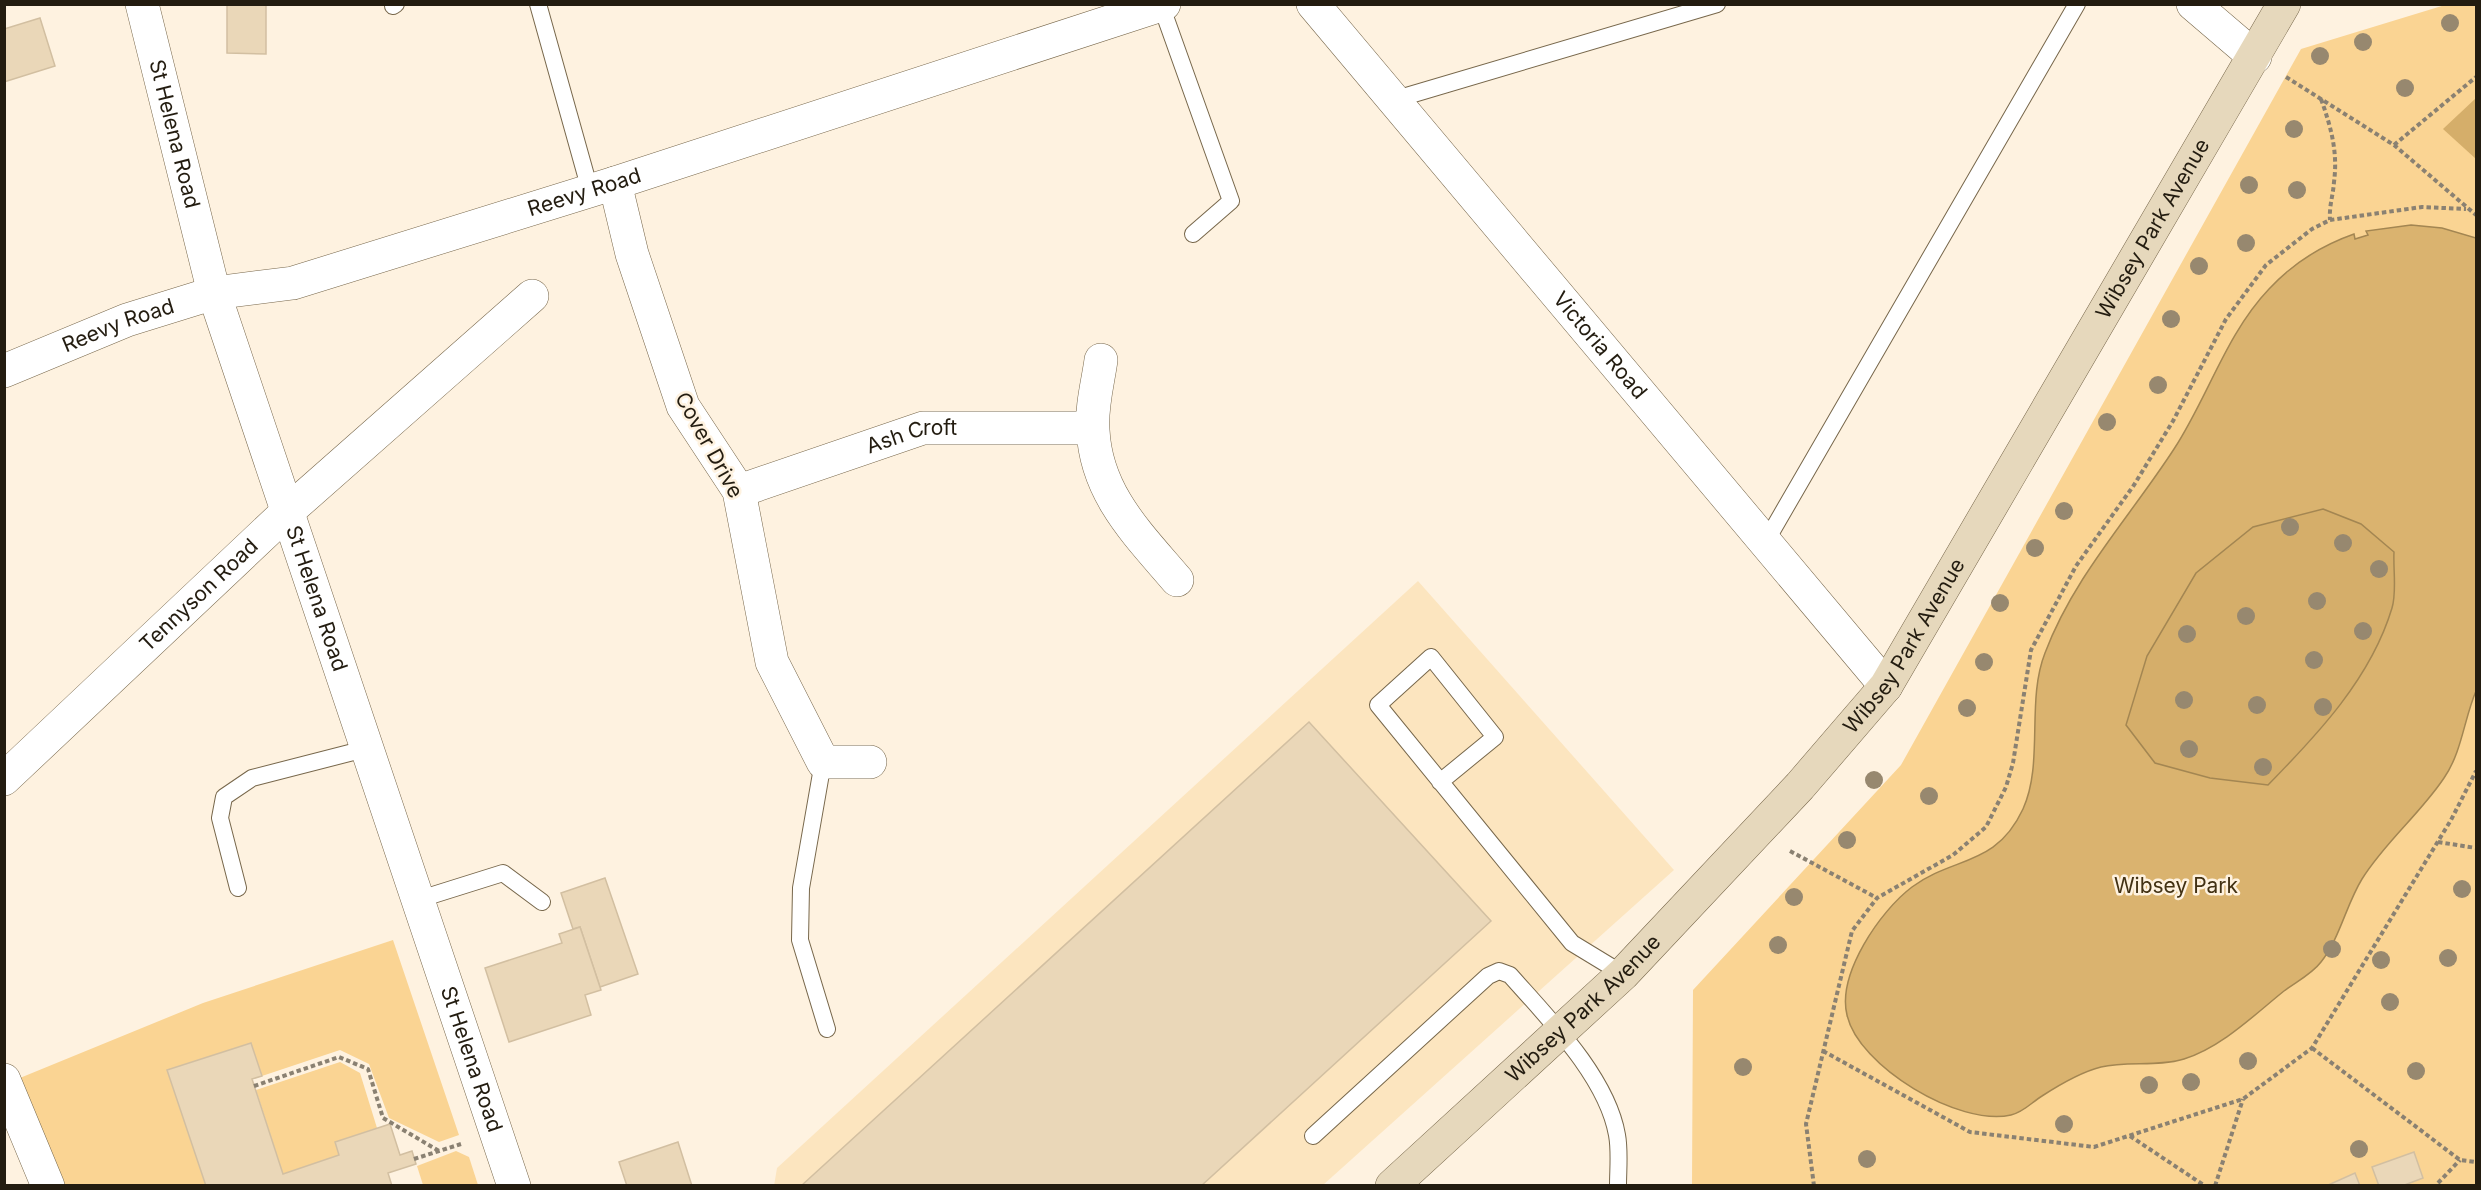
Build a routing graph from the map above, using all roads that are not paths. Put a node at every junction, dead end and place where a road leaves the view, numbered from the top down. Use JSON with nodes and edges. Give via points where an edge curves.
{"nodes":[{"id":1,"x":142,"y":4,"type":"edge"},
{"id":2,"x":538,"y":4,"type":"edge"},
{"id":3,"x":1313,"y":4,"type":"edge"},
{"id":4,"x":1717,"y":4,"type":"edge"},
{"id":5,"x":2076,"y":4,"type":"edge"},
{"id":6,"x":2193,"y":4,"type":"edge"},
{"id":7,"x":2284,"y":4,"type":"edge"},
{"id":8,"x":1162,"y":5,"type":"edge"},
{"id":9,"x":2255,"y":57,"type":"junction"},
{"id":10,"x":1393,"y":100,"type":"junction"},
{"id":11,"x":602,"y":186,"type":"junction"},
{"id":12,"x":1192,"y":234,"type":"dead end"},
{"id":13,"x":214,"y":293,"type":"junction"},
{"id":14,"x":532,"y":297,"type":"dead end"},
{"id":15,"x":1101,"y":360,"type":"dead end"},
{"id":16,"x":4,"y":371,"type":"edge"},
{"id":17,"x":1092,"y":428,"type":"junction"},
{"id":18,"x":740,"y":491,"type":"junction"},
{"id":19,"x":286,"y":513,"type":"junction"},
{"id":20,"x":1766,"y":543,"type":"junction"},
{"id":21,"x":1178,"y":580,"type":"dead end"},
{"id":22,"x":1886,"y":686,"type":"junction"},
{"id":23,"x":365,"y":749,"type":"junction"},
{"id":24,"x":824,"y":762,"type":"junction"},
{"id":25,"x":870,"y":762,"type":"dead end"},
{"id":26,"x":4,"y":779,"type":"edge"},
{"id":27,"x":1440,"y":782,"type":"junction"},
{"id":28,"x":238,"y":888,"type":"dead end"},
{"id":29,"x":417,"y":900,"type":"junction"},
{"id":30,"x":542,"y":902,"type":"dead end"},
{"id":31,"x":1623,"y":974,"type":"junction"},
{"id":32,"x":827,"y":1029,"type":"dead end"},
{"id":33,"x":1560,"y":1030,"type":"junction"},
{"id":34,"x":4,"y":1080,"type":"edge"},
{"id":35,"x":1313,"y":1136,"type":"dead end"},
{"id":36,"x":48,"y":1185,"type":"edge"},
{"id":37,"x":514,"y":1185,"type":"edge"},
{"id":38,"x":1392,"y":1185,"type":"edge"},
{"id":39,"x":1618,"y":1185,"type":"edge"}],
"edges":[{"from":1,"to":13,"type":"street","name":"St Helena Road"},
{"from":2,"to":11,"type":"lane"},
{"from":3,"to":10,"type":"street","name":"Victoria Road"},
{"from":4,"to":10,"type":"lane"},
{"from":5,"to":20,"type":"lane"},
{"from":6,"to":9,"type":"street"},
{"from":7,"to":9,"type":"street","name":"Wibsey Park Avenue"},
{"from":8,"to":11,"type":"street","name":"Reevy Road"},
{"from":8,"to":12,"type":"lane","via":[[1231,201]]},
{"from":9,"to":22,"type":"street","name":"Wibsey Park Avenue"},
{"from":10,"to":20,"type":"street","name":"Victoria Road"},
{"from":11,"to":13,"type":"street","name":"Reevy Road","via":[[293,284]]},
{"from":11,"to":18,"type":"street","name":"Cover Drive","via":[[632,254],[683,406]]},
{"from":13,"to":16,"type":"street","name":"Reevy Road","via":[[127,320]]},
{"from":13,"to":19,"type":"street","name":"St Helena Road"},
{"from":14,"to":19,"type":"street","name":"Tennyson Road"},
{"from":15,"to":17,"type":"street"},
{"from":17,"to":18,"type":"street","name":"Ash Croft","via":[[923,428]]},
{"from":17,"to":21,"type":"street","via":[[1098,470],[1124,518]]},
{"from":18,"to":24,"type":"street","name":"Cover Drive","via":[[772,662]]},
{"from":19,"to":23,"type":"street","name":"St Helena Road"},
{"from":19,"to":26,"type":"street","name":"Tennyson Road"},
{"from":20,"to":22,"type":"street","name":"Victoria Road"},
{"from":22,"to":31,"type":"street","name":"Wibsey Park Avenue","via":[[1756,833]]},
{"from":23,"to":28,"type":"lane","via":[[252,778],[224,797],[220,818]]},
{"from":23,"to":29,"type":"street","name":"St Helena Road"},
{"from":24,"to":25,"type":"street"},
{"from":24,"to":32,"type":"lane","via":[[801,888],[800,940]]},
{"from":27,"to":27,"type":"lane","via":[[1378,705],[1431,657],[1495,736]]},
{"from":27,"to":31,"type":"lane","via":[[1572,943]]},
{"from":29,"to":30,"type":"lane","via":[[503,873]]},
{"from":29,"to":37,"type":"street","name":"St Helena Road"},
{"from":31,"to":33,"type":"street","name":"Wibsey Park Avenue"},
{"from":33,"to":35,"type":"lane","via":[[1510,975],[1499,971],[1488,976]]},
{"from":33,"to":38,"type":"street","name":"Wibsey Park Avenue"},
{"from":33,"to":39,"type":"lane","via":[[1599,1085],[1617,1134]]},
{"from":34,"to":36,"type":"street"}]}
